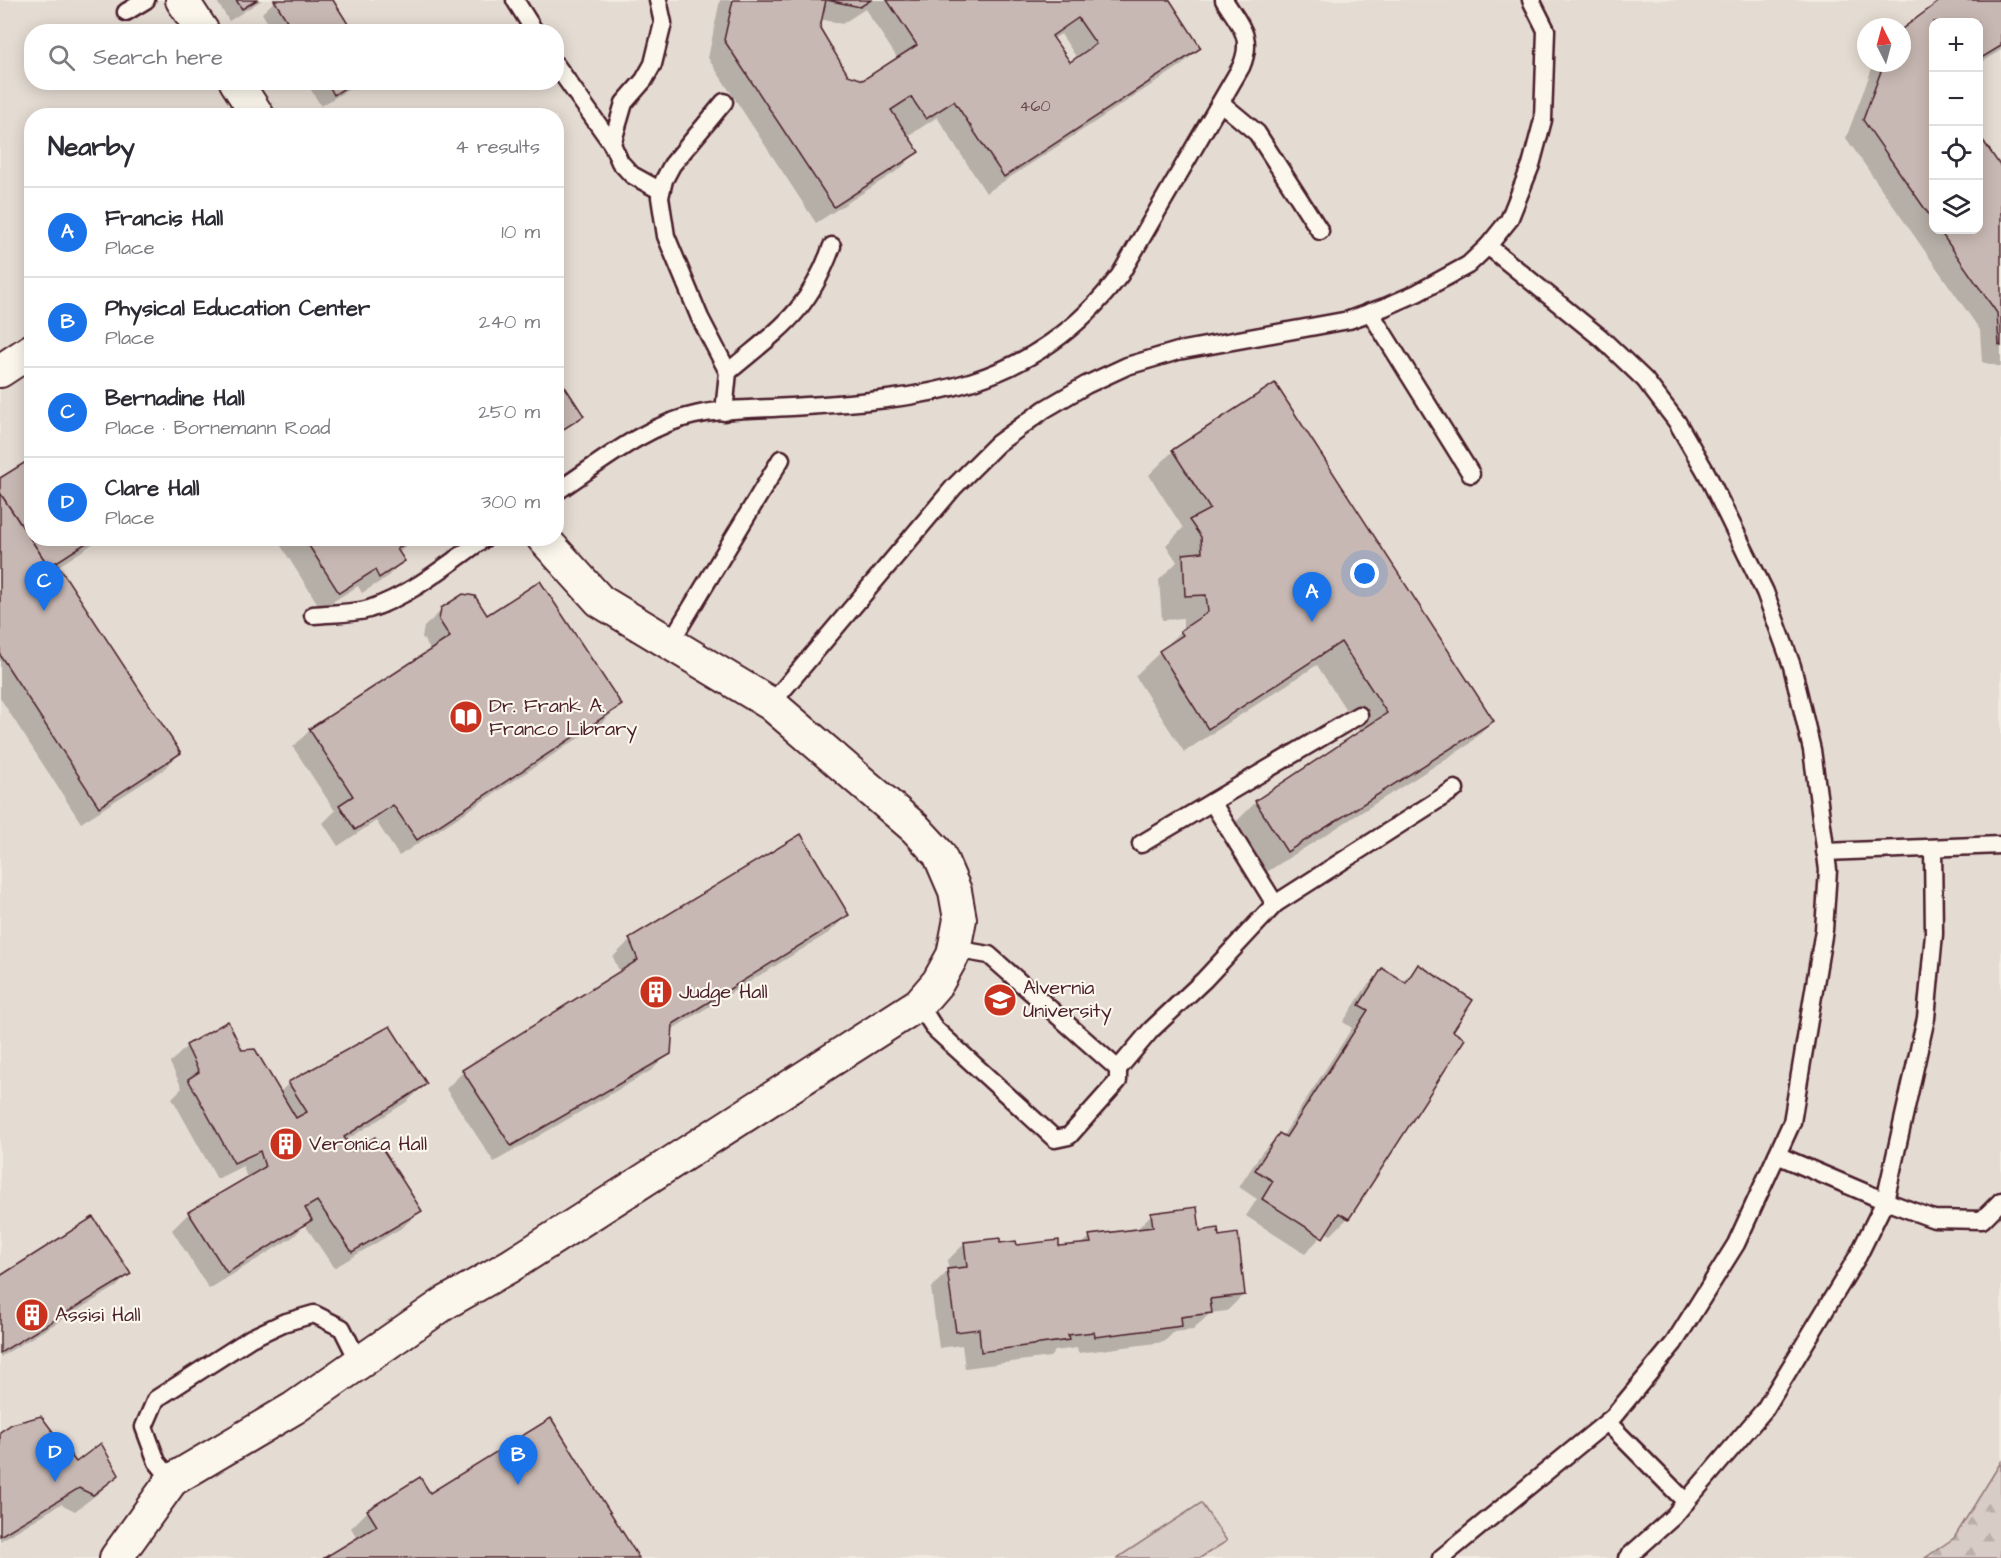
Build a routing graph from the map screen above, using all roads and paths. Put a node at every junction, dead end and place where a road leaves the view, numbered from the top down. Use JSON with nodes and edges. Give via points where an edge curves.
{"nodes":[{"id":1,"x":146,"y":0,"type":"edge"},
{"id":2,"x":182,"y":0,"type":"edge"},
{"id":3,"x":515,"y":0,"type":"edge"},
{"id":4,"x":658,"y":0,"type":"edge"},
{"id":5,"x":1225,"y":0,"type":"edge"},
{"id":6,"x":1530,"y":0,"type":"edge"},
{"id":7,"x":126,"y":12,"type":"dead end"},
{"id":8,"x":198,"y":24,"type":"edge"},
{"id":9,"x":530,"y":24,"type":"edge"},
{"id":10,"x":564,"y":76,"type":"edge"},
{"id":11,"x":241,"y":90,"type":"edge"},
{"id":12,"x":724,"y":102,"type":"dead end"},
{"id":13,"x":1221,"y":102,"type":"junction"},
{"id":14,"x":253,"y":108,"type":"edge"},
{"id":15,"x":612,"y":144,"type":"junction"},
{"id":16,"x":660,"y":191,"type":"junction"},
{"id":17,"x":1320,"y":231,"type":"dead end"},
{"id":18,"x":832,"y":246,"type":"dead end"},
{"id":19,"x":1488,"y":246,"type":"junction"},
{"id":20,"x":1370,"y":312,"type":"junction"},
{"id":21,"x":24,"y":355,"type":"edge"},
{"id":22,"x":0,"y":370,"type":"edge"},
{"id":23,"x":728,"y":372,"type":"junction"},
{"id":24,"x":724,"y":412,"type":"junction"},
{"id":25,"x":781,"y":459,"type":"dead end"},
{"id":26,"x":1471,"y":474,"type":"dead end"},
{"id":27,"x":564,"y":487,"type":"edge"},
{"id":28,"x":473,"y":546,"type":"edge"},
{"id":29,"x":550,"y":546,"type":"edge"},
{"id":30,"x":313,"y":615,"type":"dead end"},
{"id":31,"x":670,"y":643,"type":"junction"},
{"id":32,"x":771,"y":705,"type":"junction"},
{"id":33,"x":1359,"y":715,"type":"dead end"},
{"id":34,"x":1455,"y":789,"type":"dead end"},
{"id":35,"x":1212,"y":802,"type":"junction"},
{"id":36,"x":1141,"y":844,"type":"dead end"},
{"id":37,"x":2001,"y":845,"type":"edge"},
{"id":38,"x":1933,"y":848,"type":"junction"},
{"id":39,"x":1825,"y":852,"type":"junction"},
{"id":40,"x":1275,"y":904,"type":"junction"},
{"id":41,"x":954,"y":949,"type":"junction"},
{"id":42,"x":919,"y":1004,"type":"junction"},
{"id":43,"x":1118,"y":1069,"type":"junction"},
{"id":44,"x":1777,"y":1155,"type":"junction"},
{"id":45,"x":1885,"y":1201,"type":"junction"},
{"id":46,"x":2001,"y":1201,"type":"edge"},
{"id":47,"x":359,"y":1362,"type":"junction"},
{"id":48,"x":1607,"y":1422,"type":"junction"},
{"id":49,"x":172,"y":1480,"type":"junction"},
{"id":50,"x":1686,"y":1502,"type":"junction"},
{"id":51,"x":116,"y":1558,"type":"edge"},
{"id":52,"x":1441,"y":1558,"type":"edge"},
{"id":53,"x":1627,"y":1558,"type":"edge"}],
"edges":[{"from":1,"to":7,"type":"lane"},
{"from":2,"to":8,"type":"street"},
{"from":3,"to":9,"type":"lane"},
{"from":4,"to":15,"type":"lane","via":[[663,23],[654,64],[624,103]]},
{"from":5,"to":13,"type":"lane","via":[[1247,43],[1241,67]]},
{"from":6,"to":19,"type":"lane","via":[[1546,30],[1543,120],[1531,165],[1509,220]]},
{"from":10,"to":15,"type":"lane"},
{"from":11,"to":14,"type":"street"},
{"from":12,"to":16,"type":"lane","via":[[672,165]]},
{"from":13,"to":17,"type":"lane","via":[[1257,133]]},
{"from":13,"to":24,"type":"lane","via":[[1120,275],[1104,297],[1054,341],[991,376],[931,394],[866,403]]},
{"from":15,"to":16,"type":"lane","via":[[620,162],[633,175]]},
{"from":16,"to":23,"type":"lane","via":[[666,236],[700,318]]},
{"from":18,"to":23,"type":"lane","via":[[813,290],[799,310],[781,330]]},
{"from":19,"to":20,"type":"lane","via":[[1468,265],[1427,288]]},
{"from":19,"to":39,"type":"lane","via":[[1601,338],[1645,380],[1677,422],[1707,474],[1765,592],[1792,666],[1812,750]]},
{"from":20,"to":26,"type":"lane"},
{"from":20,"to":32,"type":"lane","via":[[1331,324],[1179,351],[1127,366],[1045,409],[997,444],[954,487]]},
{"from":21,"to":22,"type":"street"},
{"from":23,"to":24,"type":"lane"},
{"from":24,"to":27,"type":"lane","via":[[696,415],[655,429]]},
{"from":25,"to":31,"type":"lane"},
{"from":28,"to":30,"type":"lane","via":[[387,601],[368,609]]},
{"from":29,"to":31,"type":"street","via":[[600,601]]},
{"from":31,"to":32,"type":"street"},
{"from":32,"to":41,"type":"street","via":[[915,828],[939,854],[959,910]]},
{"from":33,"to":35,"type":"lane"},
{"from":34,"to":40,"type":"lane"},
{"from":35,"to":36,"type":"lane"},
{"from":35,"to":40,"type":"lane"},
{"from":37,"to":38,"type":"lane"},
{"from":38,"to":39,"type":"lane"},
{"from":38,"to":45,"type":"lane","via":[[1934,934],[1926,1018]]},
{"from":39,"to":44,"type":"lane","via":[[1828,870],[1824,930],[1792,1122]]},
{"from":40,"to":43,"type":"lane"},
{"from":41,"to":42,"type":"street","via":[[938,982]]},
{"from":41,"to":43,"type":"lane","via":[[989,955]]},
{"from":42,"to":43,"type":"lane","via":[[935,1029],[1055,1139],[1069,1136],[1118,1081]]},
{"from":42,"to":47,"type":"street","via":[[510,1266],[445,1303]]},
{"from":44,"to":45,"type":"lane"},
{"from":44,"to":48,"type":"lane","via":[[1736,1244],[1674,1343]]},
{"from":45,"to":46,"type":"lane","via":[[1934,1219],[1982,1220]]},
{"from":45,"to":50,"type":"lane","via":[[1858,1256],[1765,1409]]},
{"from":47,"to":49,"type":"street","via":[[294,1408]]},
{"from":47,"to":49,"type":"lane","via":[[342,1328],[314,1314],[283,1323],[232,1350],[156,1399],[144,1427],[157,1462]]},
{"from":48,"to":50,"type":"lane"},
{"from":48,"to":52,"type":"lane"},
{"from":49,"to":51,"type":"street"},
{"from":50,"to":53,"type":"lane"}]}
